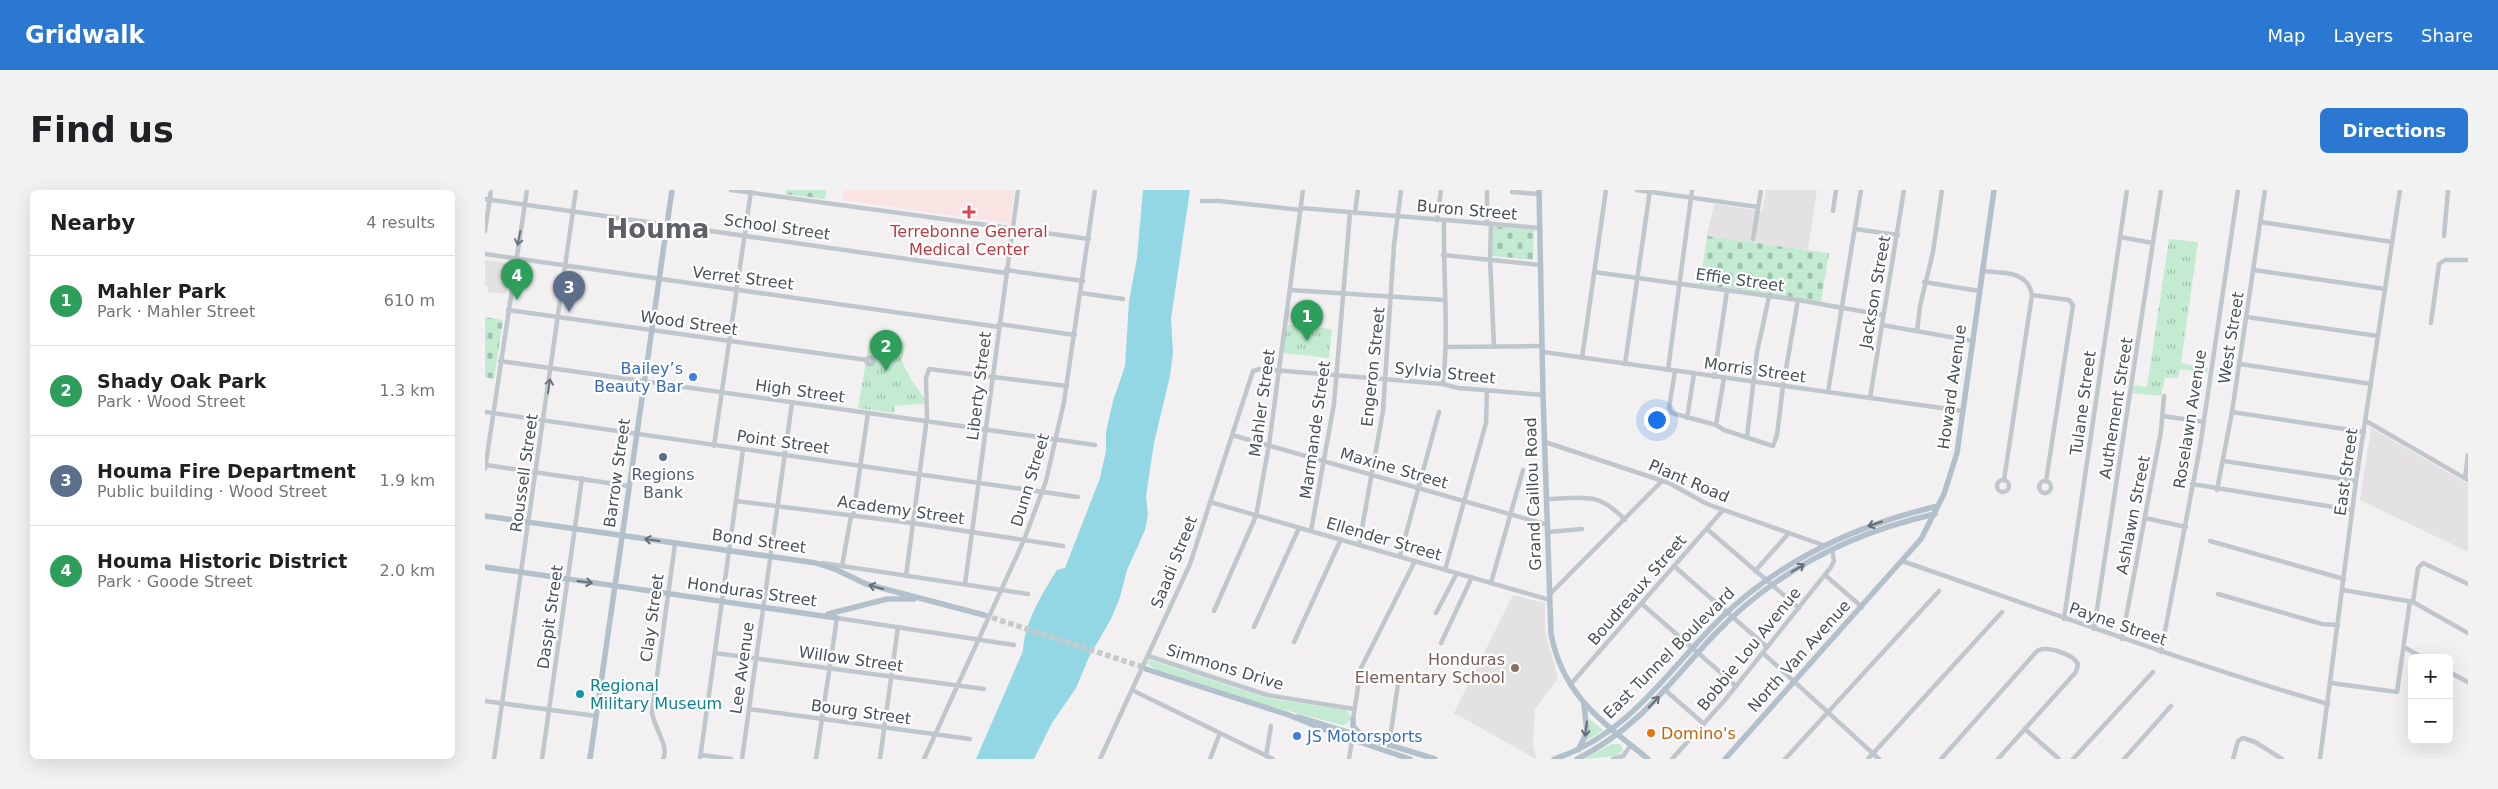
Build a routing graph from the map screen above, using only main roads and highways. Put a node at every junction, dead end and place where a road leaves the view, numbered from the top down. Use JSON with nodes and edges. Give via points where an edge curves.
{"nodes":[{"id":1,"x":672,"y":190,"type":"edge"},
{"id":2,"x":1994,"y":190,"type":"edge"},
{"id":3,"x":1539,"y":192,"type":"edge"},
{"id":4,"x":1939,"y":506,"type":"junction"},
{"id":5,"x":1935,"y":514,"type":"junction"},
{"id":6,"x":485,"y":516,"type":"edge"},
{"id":7,"x":622,"y":536,"type":"junction"},
{"id":8,"x":485,"y":567,"type":"edge"},
{"id":9,"x":1893,"y":571,"type":"joint"},
{"id":10,"x":615,"y":586,"type":"junction"},
{"id":11,"x":929,"y":600,"type":"junction"},
{"id":12,"x":817,"y":615,"type":"junction"},
{"id":13,"x":984,"y":615,"type":"tunnel mouth"},
{"id":14,"x":837,"y":618,"type":"road end"},
{"id":15,"x":1146,"y":669,"type":"tunnel mouth"},
{"id":16,"x":1584,"y":705,"type":"junction"},
{"id":17,"x":1286,"y":714,"type":"junction"},
{"id":18,"x":1338,"y":728,"type":"junction"},
{"id":19,"x":1612,"y":730,"type":"junction"},
{"id":20,"x":1619,"y":735,"type":"junction"},
{"id":21,"x":1364,"y":737,"type":"junction"},
{"id":22,"x":1389,"y":745,"type":"junction"},
{"id":23,"x":1377,"y":748,"type":"junction"},
{"id":24,"x":1404,"y":750,"type":"junction"},
{"id":25,"x":1577,"y":751,"type":"junction"},
{"id":26,"x":1389,"y":756,"type":"edge"},
{"id":27,"x":590,"y":759,"type":"edge"},
{"id":28,"x":1410,"y":759,"type":"edge"},
{"id":29,"x":1435,"y":759,"type":"edge"},
{"id":30,"x":1554,"y":759,"type":"edge"},
{"id":31,"x":1577,"y":759,"type":"edge"},
{"id":32,"x":1647,"y":759,"type":"edge"},
{"id":33,"x":1725,"y":759,"type":"edge"}],
"edges":[{"from":1,"to":7,"type":"main road","name":"Barrow Street"},
{"from":2,"to":4,"type":"main road","name":"Howard Avenue","via":[[1957,453]]},
{"from":3,"to":16,"type":"main road","name":"Grand Caillou Road","via":[[1550,597],[1555,650],[1570,685]]},
{"from":4,"to":5,"type":"main road","name":"Howard Avenue"},
{"from":4,"to":19,"type":"main road","name":"East Tunnel Boulevard","one_way":true,"via":[[1881,522],[1823,545],[1766,580],[1727,612],[1629,717]]},
{"from":5,"to":9,"type":"main road","name":"Howard Avenue","via":[[1927,530]]},
{"from":20,"to":5,"type":"main road","name":"East Tunnel Boulevard","one_way":true,"via":[[1732,617],[1791,571],[1832,549],[1885,528]]},
{"from":6,"to":7,"type":"main road","name":"Bond Street"},
{"from":7,"to":10,"type":"main road","name":"Barrow Street"},
{"from":11,"to":7,"type":"main road","name":"Bond Street","one_way":true,"via":[[866,584],[816,563]]},
{"from":8,"to":10,"type":"main road","name":"Honduras Street","one_way":true},
{"from":9,"to":33,"type":"main road","name":"North Van Avenue"},
{"from":10,"to":12,"type":"main road","name":"Honduras Street"},
{"from":10,"to":27,"type":"main road","name":"Barrow Street"},
{"from":11,"to":12,"type":"main road","via":[[895,598],[853,610]]},
{"from":11,"to":13,"type":"main road"},
{"from":12,"to":14,"type":"main road","name":"Honduras Street"},
{"from":15,"to":17,"type":"main road"},
{"from":16,"to":19,"type":"main road","name":"Grand Caillou Road"},
{"from":16,"to":25,"type":"main road","one_way":true,"via":[[1588,727]]},
{"from":17,"to":18,"type":"main road"},
{"from":17,"to":23,"type":"main road"},
{"from":18,"to":21,"type":"main road"},
{"from":18,"to":21,"type":"main road","via":[[1346,727],[1353,719],[1354,729]]},
{"from":19,"to":20,"type":"main road","name":"Grand Caillou Road"},
{"from":19,"to":25,"type":"main road","name":"East Tunnel Boulevard"},
{"from":20,"to":31,"type":"main road","name":"East Tunnel Boulevard"},
{"from":20,"to":32,"type":"main road","name":"Grand Caillou Road"},
{"from":21,"to":22,"type":"main road"},
{"from":22,"to":23,"type":"main road"},
{"from":22,"to":24,"type":"main road"},
{"from":23,"to":26,"type":"main road"},
{"from":24,"to":26,"type":"main road","via":[[1396,750]]},
{"from":24,"to":29,"type":"main road"},
{"from":25,"to":30,"type":"main road","name":"East Tunnel Boulevard"},
{"from":26,"to":28,"type":"main road"}]}
